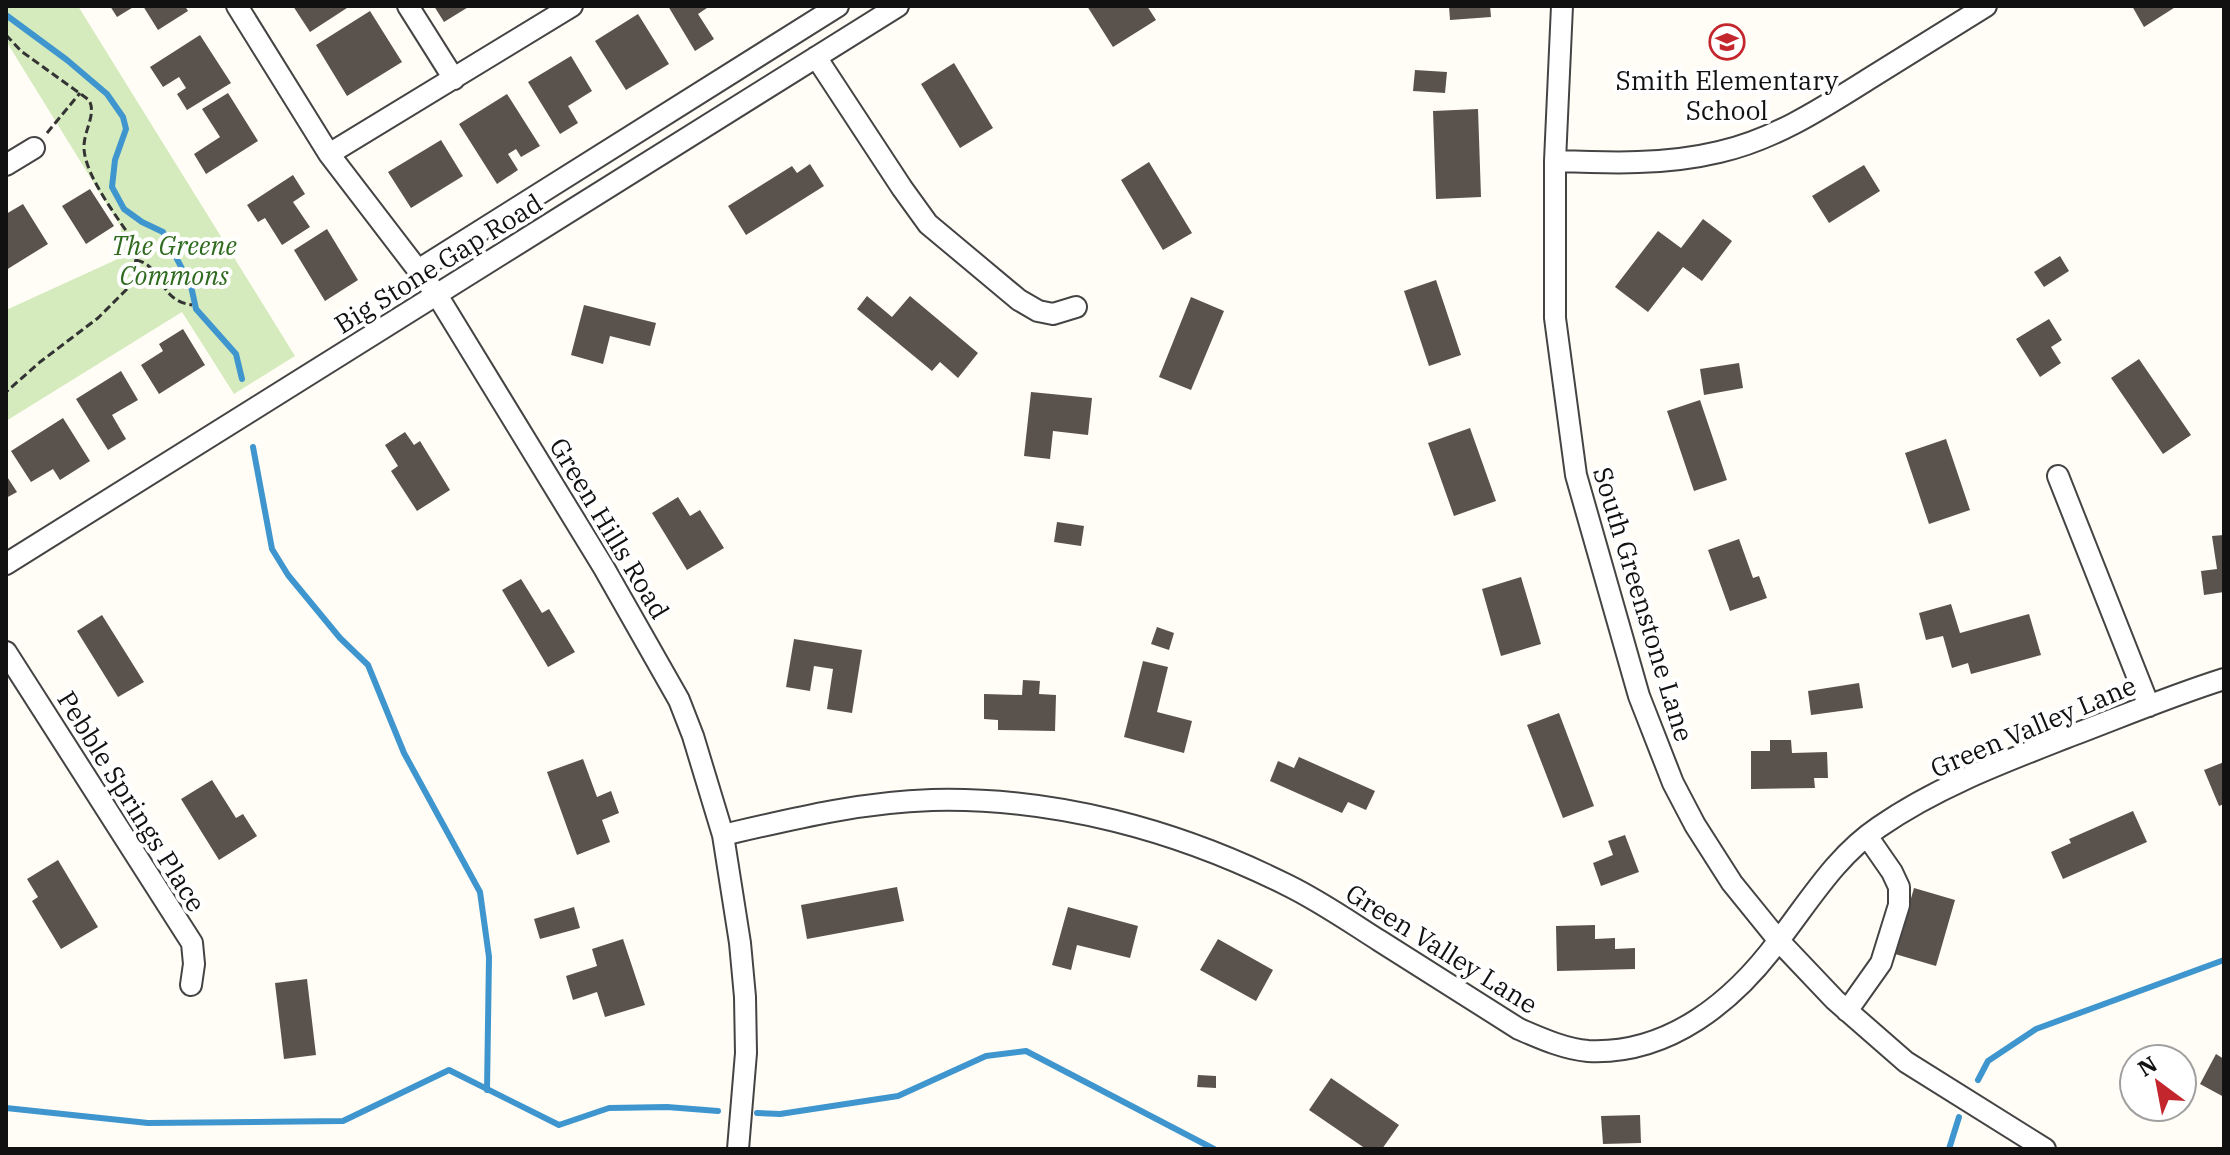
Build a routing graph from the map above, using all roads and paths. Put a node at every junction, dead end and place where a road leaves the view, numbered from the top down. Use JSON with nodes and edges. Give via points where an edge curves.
{"nodes":[{"id":1,"x":237,"y":6,"type":"edge"},
{"id":2,"x":408,"y":6,"type":"edge"},
{"id":3,"x":572,"y":6,"type":"edge"},
{"id":4,"x":838,"y":6,"type":"edge"},
{"id":5,"x":898,"y":6,"type":"edge"},
{"id":6,"x":1562,"y":6,"type":"edge"},
{"id":7,"x":1986,"y":6,"type":"edge"},
{"id":8,"x":6,"y":35,"type":"edge"},
{"id":9,"x":816,"y":57,"type":"junction"},
{"id":10,"x":454,"y":79,"type":"junction"},
{"id":11,"x":80,"y":93,"type":"junction"},
{"id":12,"x":34,"y":148,"type":"joint"},
{"id":13,"x":329,"y":154,"type":"junction"},
{"id":14,"x":1555,"y":161,"type":"junction"},
{"id":15,"x":6,"y":165,"type":"edge"},
{"id":16,"x":136,"y":260,"type":"junction"},
{"id":17,"x":418,"y":270,"type":"junction"},
{"id":18,"x":437,"y":295,"type":"junction"},
{"id":19,"x":192,"y":305,"type":"dead end"},
{"id":20,"x":1076,"y":307,"type":"dead end"},
{"id":21,"x":6,"y":392,"type":"edge"},
{"id":22,"x":2058,"y":476,"type":"dead end"},
{"id":23,"x":6,"y":564,"type":"edge"},
{"id":24,"x":6,"y":652,"type":"edge"},
{"id":25,"x":2224,"y":679,"type":"edge"},
{"id":26,"x":2149,"y":706,"type":"junction"},
{"id":27,"x":723,"y":835,"type":"junction"},
{"id":28,"x":1867,"y":836,"type":"junction"},
{"id":29,"x":1779,"y":941,"type":"junction"},
{"id":30,"x":191,"y":985,"type":"dead end"},
{"id":31,"x":1847,"y":1011,"type":"junction"},
{"id":32,"x":738,"y":1149,"type":"edge"},
{"id":33,"x":2045,"y":1149,"type":"edge"}],
"edges":[{"from":1,"to":13,"type":"street","name":"Green Hills Road"},
{"from":2,"to":10,"type":"street"},
{"from":3,"to":10,"type":"street"},
{"from":4,"to":17,"type":"street"},
{"from":5,"to":9,"type":"street","name":"Big Stone Gap Road"},
{"from":6,"to":14,"type":"street","name":"South Greenstone Lane"},
{"from":7,"to":14,"type":"street","via":[[1761,139],[1684,160]]},
{"from":8,"to":11,"type":"path"},
{"from":9,"to":18,"type":"street","name":"Big Stone Gap Road"},
{"from":9,"to":20,"type":"street","via":[[928,224],[1038,311],[1053,314]]},
{"from":10,"to":13,"type":"street"},
{"from":11,"to":12,"type":"path"},
{"from":11,"to":16,"type":"path","via":[[92,106],[84,136],[86,161],[135,244]]},
{"from":12,"to":15,"type":"street"},
{"from":13,"to":17,"type":"street","name":"Green Hills Road"},
{"from":14,"to":29,"type":"street","name":"South Greenstone Lane","via":[[1555,318],[1576,475],[1635,682],[1695,825],[1732,883]]},
{"from":16,"to":19,"type":"path","via":[[149,266],[172,299]]},
{"from":16,"to":21,"type":"path","via":[[130,286]]},
{"from":17,"to":18,"type":"street","name":"Green Hills Road"},
{"from":18,"to":23,"type":"street","name":"Big Stone Gap Road"},
{"from":18,"to":27,"type":"street","name":"Green Hills Road","via":[[661,665],[693,736]]},
{"from":22,"to":26,"type":"street"},
{"from":24,"to":30,"type":"street","name":"Pebble Springs Place","via":[[192,943]]},
{"from":25,"to":26,"type":"street","name":"Green Valley Lane"},
{"from":26,"to":28,"type":"street","name":"Green Valley Lane","via":[[2002,763],[1909,808]]},
{"from":27,"to":29,"type":"street","name":"Green Valley Lane","via":[[820,813],[930,800],[1040,807],[1145,828],[1212,850],[1289,886],[1519,1029],[1587,1051],[1653,1041],[1687,1027],[1741,986]]},
{"from":27,"to":32,"type":"street","name":"Green Hills Road","via":[[745,997]]},
{"from":28,"to":29,"type":"street","name":"Green Valley Lane","via":[[1823,879]]},
{"from":28,"to":31,"type":"street","via":[[1899,887],[1899,905],[1881,963]]},
{"from":29,"to":31,"type":"street","name":"South Greenstone Lane"},
{"from":31,"to":33,"type":"street","name":"South Greenstone Lane","via":[[1906,1062]]}]}
